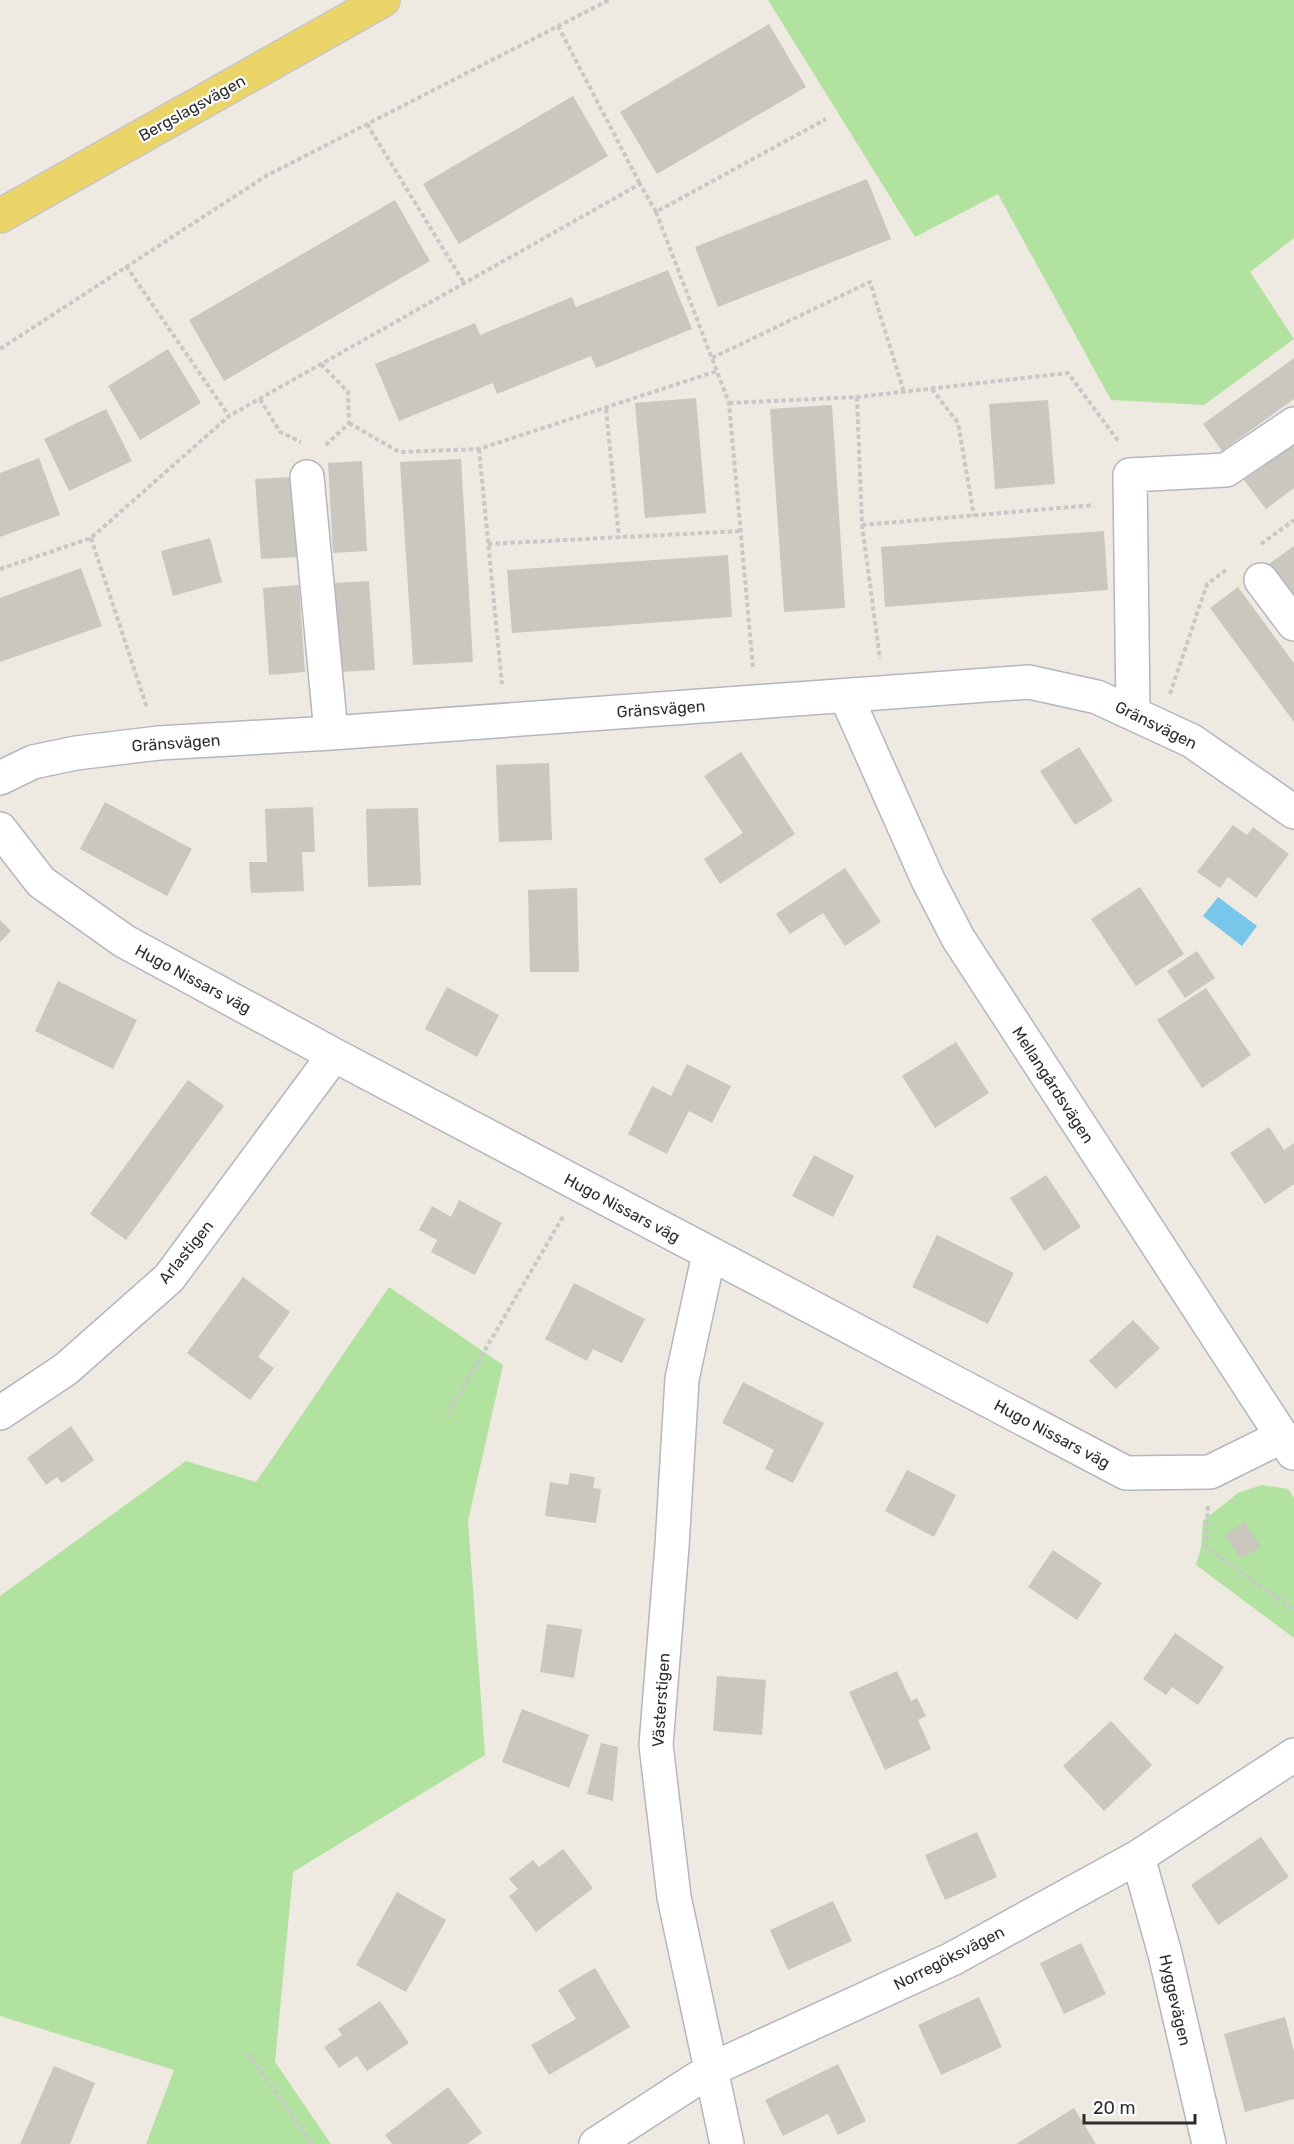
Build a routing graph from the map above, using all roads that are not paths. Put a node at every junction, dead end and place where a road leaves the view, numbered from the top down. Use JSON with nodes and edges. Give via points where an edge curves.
{"nodes":[{"id":1,"x":383,"y":0,"type":"edge"},
{"id":2,"x":0,"y":216,"type":"edge"},
{"id":3,"x":1294,"y":424,"type":"edge"},
{"id":4,"x":307,"y":477,"type":"dead end"},
{"id":5,"x":1261,"y":580,"type":"dead end"},
{"id":6,"x":1294,"y":624,"type":"edge"},
{"id":7,"x":846,"y":696,"type":"junction"},
{"id":8,"x":1146,"y":720,"type":"junction"},
{"id":9,"x":331,"y":733,"type":"junction"},
{"id":10,"x":0,"y":777,"type":"edge"},
{"id":11,"x":1294,"y":812,"type":"edge"},
{"id":12,"x":0,"y":829,"type":"edge"},
{"id":13,"x":334,"y":1055,"type":"junction"},
{"id":14,"x":709,"y":1254,"type":"junction"},
{"id":15,"x":0,"y":1413,"type":"edge"},
{"id":16,"x":1288,"y":1446,"type":"edge"},
{"id":17,"x":1294,"y":1755,"type":"edge"},
{"id":18,"x":1138,"y":1857,"type":"junction"},
{"id":19,"x":712,"y":2069,"type":"junction"},
{"id":20,"x":596,"y":2144,"type":"edge"},
{"id":21,"x":727,"y":2144,"type":"edge"},
{"id":22,"x":1209,"y":2144,"type":"edge"}],
"edges":[{"from":1,"to":2,"type":"main road","name":"Bergslagsvägen"},
{"from":3,"to":8,"type":"street","via":[[1226,470],[1136,488]]},
{"from":4,"to":9,"type":"street"},
{"from":5,"to":6,"type":"street"},
{"from":7,"to":8,"type":"street","name":"Gränsvägen","via":[[1029,682],[1097,697]]},
{"from":7,"to":9,"type":"street","name":"Gränsvägen"},
{"from":7,"to":16,"type":"street","name":"Mellangårdsvägen","via":[[958,938]]},
{"from":8,"to":11,"type":"street","name":"Gränsvägen","via":[[1192,741]]},
{"from":9,"to":10,"type":"street","name":"Gränsvägen","via":[[159,743],[65,755],[33,762]]},
{"from":12,"to":13,"type":"street","name":"Hugo Nissars väg","via":[[41,882],[124,941]]},
{"from":13,"to":14,"type":"street","name":"Hugo Nissars väg"},
{"from":13,"to":15,"type":"street","name":"Arlastigen","via":[[169,1278],[66,1369]]},
{"from":14,"to":16,"type":"street","name":"Hugo Nissars väg","via":[[1126,1473],[1210,1472]]},
{"from":14,"to":19,"type":"street","name":"Västerstigen","via":[[682,1379],[657,1745],[674,1897]]},
{"from":17,"to":18,"type":"street","name":"Norregöksvägen"},
{"from":18,"to":19,"type":"street","name":"Norregöksvägen","via":[[952,1959]]},
{"from":18,"to":22,"type":"street","name":"Hyggevägen"},
{"from":19,"to":20,"type":"street","name":"Norregöksvägen"},
{"from":19,"to":21,"type":"street","name":"Västerstigen"}]}
